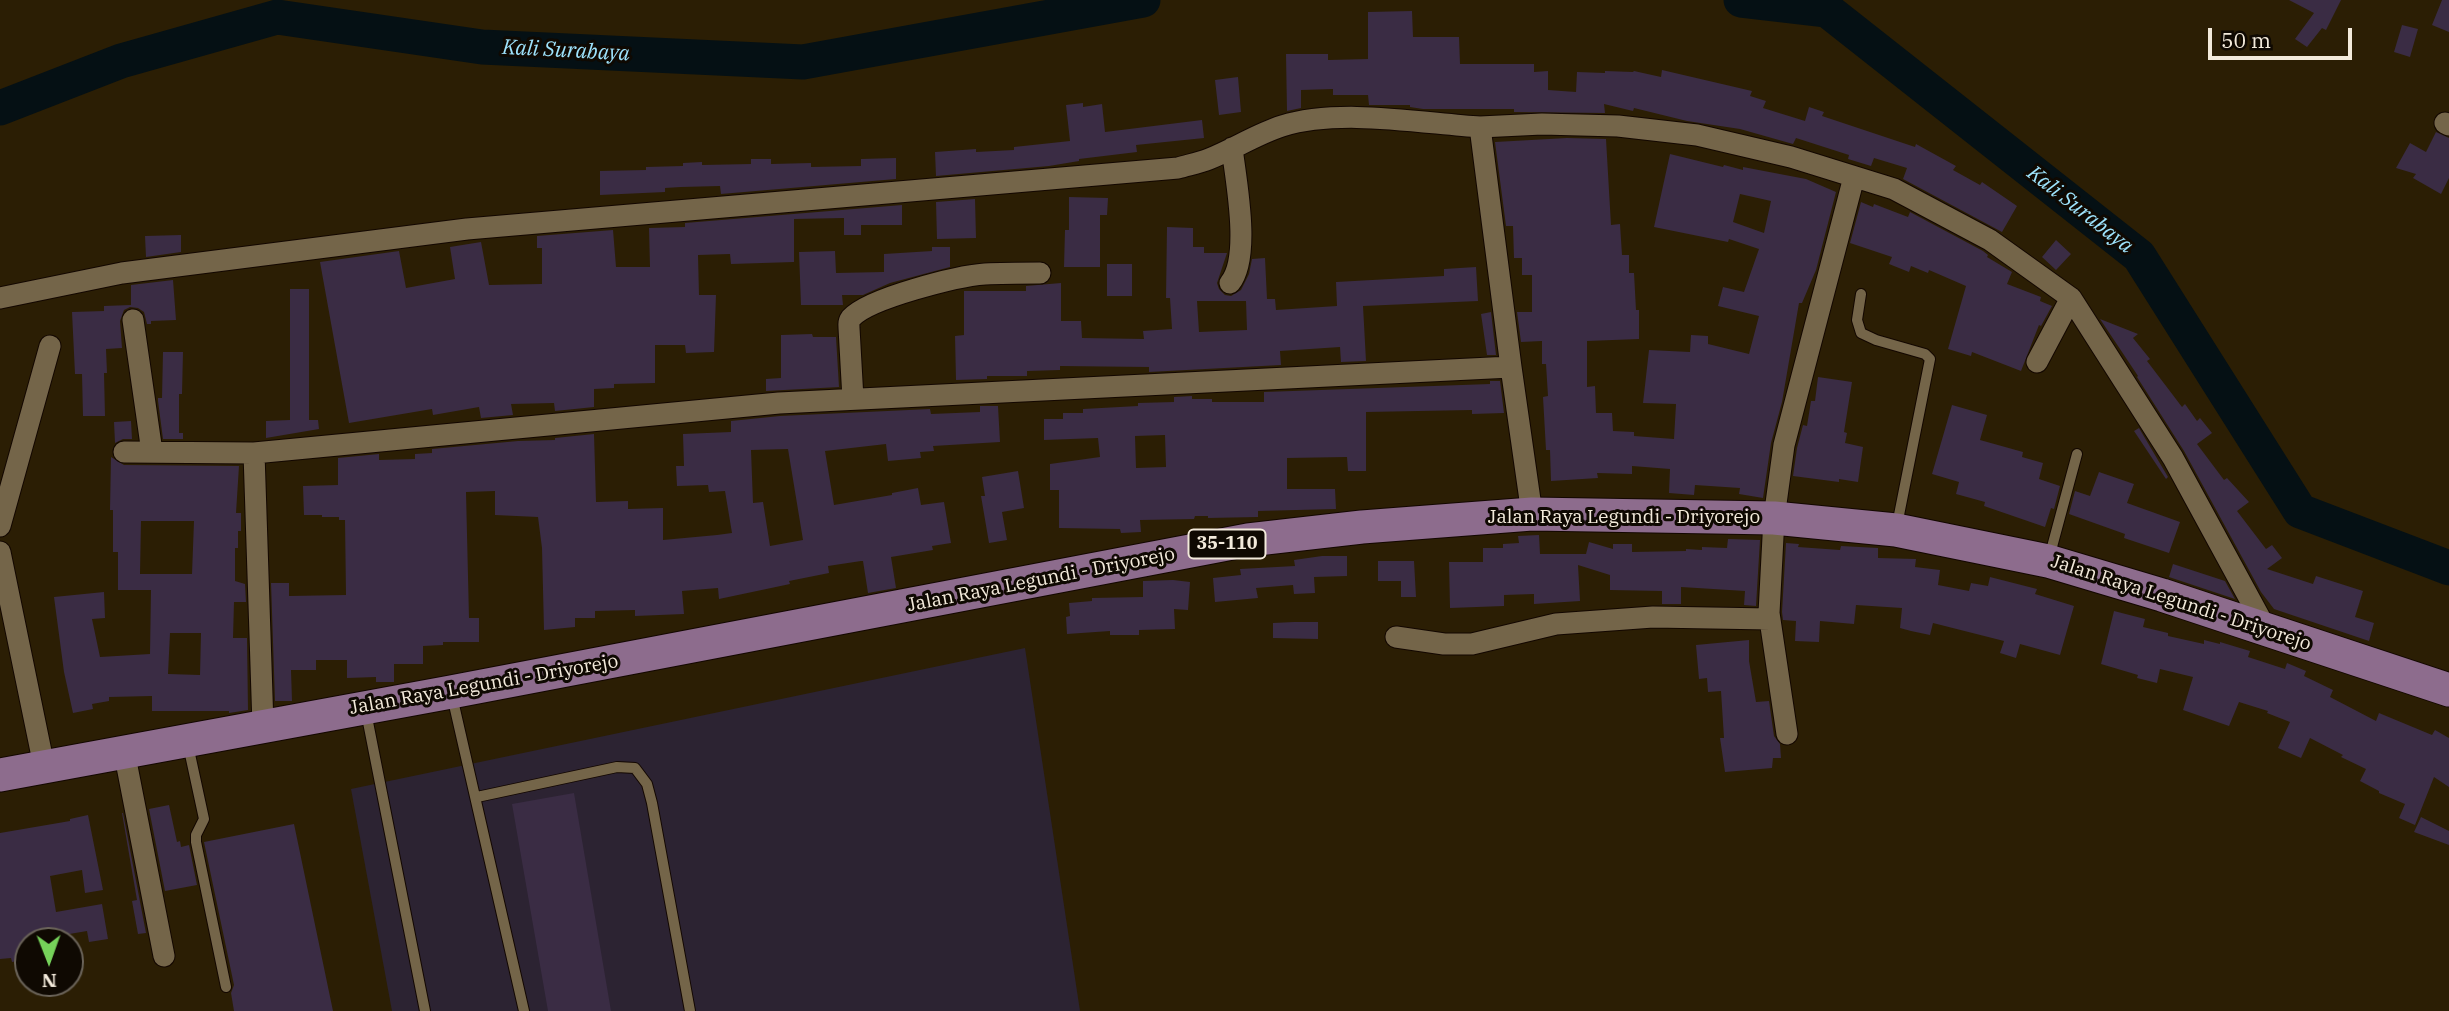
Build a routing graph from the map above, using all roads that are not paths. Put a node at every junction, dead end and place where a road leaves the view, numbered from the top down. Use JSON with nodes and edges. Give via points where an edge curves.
{"nodes":[{"id":1,"x":1480,"y":127,"type":"junction"},
{"id":2,"x":1232,"y":148,"type":"junction"},
{"id":3,"x":1854,"y":177,"type":"junction"},
{"id":4,"x":1040,"y":273,"type":"dead end"},
{"id":5,"x":1230,"y":283,"type":"dead end"},
{"id":6,"x":1861,"y":295,"type":"dead end"},
{"id":7,"x":0,"y":298,"type":"edge"},
{"id":8,"x":2071,"y":298,"type":"junction"},
{"id":9,"x":133,"y":320,"type":"dead end"},
{"id":10,"x":50,"y":346,"type":"dead end"},
{"id":11,"x":2037,"y":362,"type":"dead end"},
{"id":12,"x":1511,"y":367,"type":"junction"},
{"id":13,"x":853,"y":399,"type":"junction"},
{"id":14,"x":124,"y":452,"type":"dead end"},
{"id":15,"x":152,"y":453,"type":"junction"},
{"id":16,"x":254,"y":453,"type":"junction"},
{"id":17,"x":2077,"y":454,"type":"dead end"},
{"id":18,"x":1532,"y":514,"type":"junction"},
{"id":19,"x":1774,"y":518,"type":"junction"},
{"id":20,"x":0,"y":526,"type":"edge"},
{"id":21,"x":1896,"y":530,"type":"junction"},
{"id":22,"x":0,"y":552,"type":"edge"},
{"id":23,"x":2048,"y":561,"type":"junction"},
{"id":24,"x":1770,"y":619,"type":"junction"},
{"id":25,"x":2266,"y":629,"type":"junction"},
{"id":26,"x":1396,"y":637,"type":"dead end"},
{"id":27,"x":2449,"y":690,"type":"edge"},
{"id":28,"x":451,"y":692,"type":"junction"},
{"id":29,"x":365,"y":707,"type":"junction"},
{"id":30,"x":263,"y":726,"type":"junction"},
{"id":31,"x":1787,"y":734,"type":"dead end"},
{"id":32,"x":187,"y":740,"type":"junction"},
{"id":33,"x":124,"y":751,"type":"junction"},
{"id":34,"x":44,"y":766,"type":"junction"},
{"id":35,"x":0,"y":775,"type":"edge"},
{"id":36,"x":477,"y":797,"type":"junction"},
{"id":37,"x":164,"y":956,"type":"dead end"},
{"id":38,"x":226,"y":987,"type":"dead end"},
{"id":39,"x":425,"y":1011,"type":"edge"},
{"id":40,"x":524,"y":1011,"type":"edge"},
{"id":41,"x":690,"y":1011,"type":"edge"}],
"edges":[{"from":1,"to":2,"type":"street","via":[[1317,118],[1283,126]]},
{"from":1,"to":3,"type":"street","via":[[1618,126],[1697,135]]},
{"from":1,"to":12,"type":"street"},
{"from":2,"to":5,"type":"street","via":[[1241,257]]},
{"from":2,"to":7,"type":"street","via":[[1178,168],[467,229],[122,273]]},
{"from":3,"to":8,"type":"street","via":[[1894,189],[1990,240]]},
{"from":3,"to":19,"type":"street","via":[[1784,445]]},
{"from":4,"to":13,"type":"street","via":[[983,274],[928,286],[883,299],[854,316],[849,321]]},
{"from":6,"to":21,"type":"lane","via":[[1857,320],[1861,333],[1930,359]]},
{"from":8,"to":11,"type":"street"},
{"from":8,"to":25,"type":"street","via":[[2173,458]]},
{"from":9,"to":15,"type":"street"},
{"from":10,"to":20,"type":"street"},
{"from":12,"to":13,"type":"street"},
{"from":12,"to":18,"type":"street"},
{"from":13,"to":16,"type":"street"},
{"from":14,"to":15,"type":"street"},
{"from":15,"to":16,"type":"street"},
{"from":16,"to":30,"type":"street"},
{"from":17,"to":23,"type":"lane"},
{"from":18,"to":19,"type":"main road","name":"Jalan Raya Legundi - Driyorejo","number":"35-110"},
{"from":18,"to":28,"type":"main road","name":"Jalan Raya Legundi - Driyorejo","number":"35-110","via":[[1248,540]]},
{"from":19,"to":21,"type":"main road","name":"Jalan Raya Legundi - Driyorejo","number":"35-110"},
{"from":19,"to":24,"type":"street"},
{"from":21,"to":23,"type":"main road","name":"Jalan Raya Legundi - Driyorejo","number":"35-110"},
{"from":22,"to":34,"type":"street"},
{"from":23,"to":25,"type":"main road","name":"Jalan Raya Legundi - Driyorejo","number":"35-110"},
{"from":24,"to":26,"type":"street","via":[[1653,617],[1556,624],[1472,644]]},
{"from":24,"to":31,"type":"street"},
{"from":25,"to":27,"type":"main road","name":"Jalan Raya Legundi - Driyorejo","number":"35-110"},
{"from":28,"to":29,"type":"main road","name":"Jalan Raya Legundi - Driyorejo","number":"35-110"},
{"from":28,"to":36,"type":"lane"},
{"from":29,"to":30,"type":"main road","name":"Jalan Raya Legundi - Driyorejo","number":"35-110"},
{"from":29,"to":39,"type":"lane"},
{"from":30,"to":32,"type":"main road","name":"Jalan Raya Legundi - Driyorejo","number":"35-110"},
{"from":32,"to":33,"type":"main road","name":"Jalan Raya Legundi - Driyorejo","number":"35-110"},
{"from":32,"to":38,"type":"lane","via":[[204,820],[196,842]]},
{"from":33,"to":34,"type":"main road","name":"Jalan Raya Legundi - Driyorejo","number":"35-110"},
{"from":33,"to":37,"type":"street"},
{"from":34,"to":35,"type":"main road","name":"Jalan Raya Legundi - Driyorejo","number":"35-110"},
{"from":36,"to":40,"type":"lane"},
{"from":36,"to":41,"type":"lane","via":[[626,766],[642,775],[652,803]]}]}
